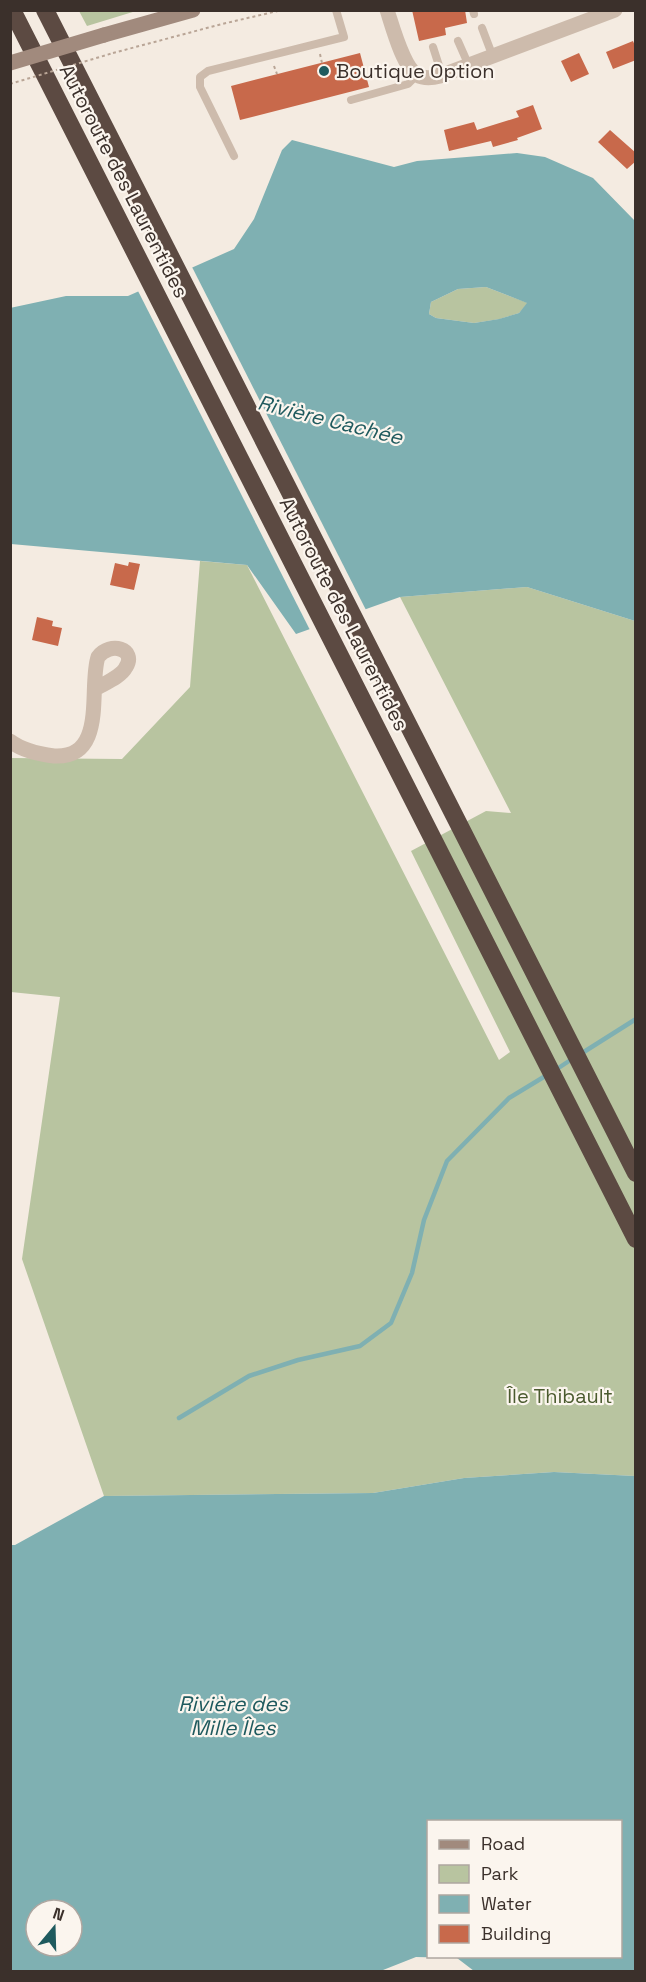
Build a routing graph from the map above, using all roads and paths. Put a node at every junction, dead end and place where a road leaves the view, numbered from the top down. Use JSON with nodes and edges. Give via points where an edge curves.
{"nodes":[{"id":1,"x":12,"y":10,"type":"edge"},
{"id":2,"x":45,"y":10,"type":"edge"},
{"id":3,"x":193,"y":10,"type":"edge"},
{"id":4,"x":282,"y":10,"type":"edge"},
{"id":5,"x":336,"y":10,"type":"edge"},
{"id":6,"x":387,"y":10,"type":"edge"},
{"id":7,"x":615,"y":10,"type":"edge"},
{"id":8,"x":482,"y":28,"type":"dead end"},
{"id":9,"x":458,"y":41,"type":"dead end"},
{"id":10,"x":433,"y":47,"type":"dead end"},
{"id":11,"x":493,"y":57,"type":"junction"},
{"id":12,"x":10,"y":63,"type":"edge"},
{"id":13,"x":468,"y":66,"type":"junction"},
{"id":14,"x":417,"y":75,"type":"junction"},
{"id":15,"x":442,"y":75,"type":"junction"},
{"id":16,"x":10,"y":84,"type":"edge"},
{"id":17,"x":351,"y":100,"type":"dead end"},
{"id":18,"x":234,"y":156,"type":"dead end"},
{"id":19,"x":95,"y":689,"type":"dead end"},
{"id":20,"x":10,"y":741,"type":"edge"},
{"id":21,"x":636,"y":1173,"type":"edge"},
{"id":22,"x":636,"y":1239,"type":"edge"}],
"edges":[{"from":1,"to":22,"type":"highway","name":"Autoroute des Laurentides"},
{"from":2,"to":21,"type":"highway","name":"Autoroute des Laurentides"},
{"from":3,"to":12,"type":"main road","bridge":true},
{"from":4,"to":16,"type":"path","bridge":true},
{"from":5,"to":18,"type":"lane","via":[[344,37],[208,71],[200,77],[200,87]]},
{"from":6,"to":14,"type":"street","via":[[404,58]]},
{"from":7,"to":11,"type":"street"},
{"from":8,"to":11,"type":"lane"},
{"from":9,"to":13,"type":"lane"},
{"from":10,"to":15,"type":"lane"},
{"from":11,"to":13,"type":"street"},
{"from":13,"to":15,"type":"street"},
{"from":14,"to":15,"type":"street"},
{"from":14,"to":17,"type":"lane","via":[[408,84]]},
{"from":19,"to":20,"type":"street","via":[[92,729],[86,743],[75,751],[61,756],[40,754]]}]}
